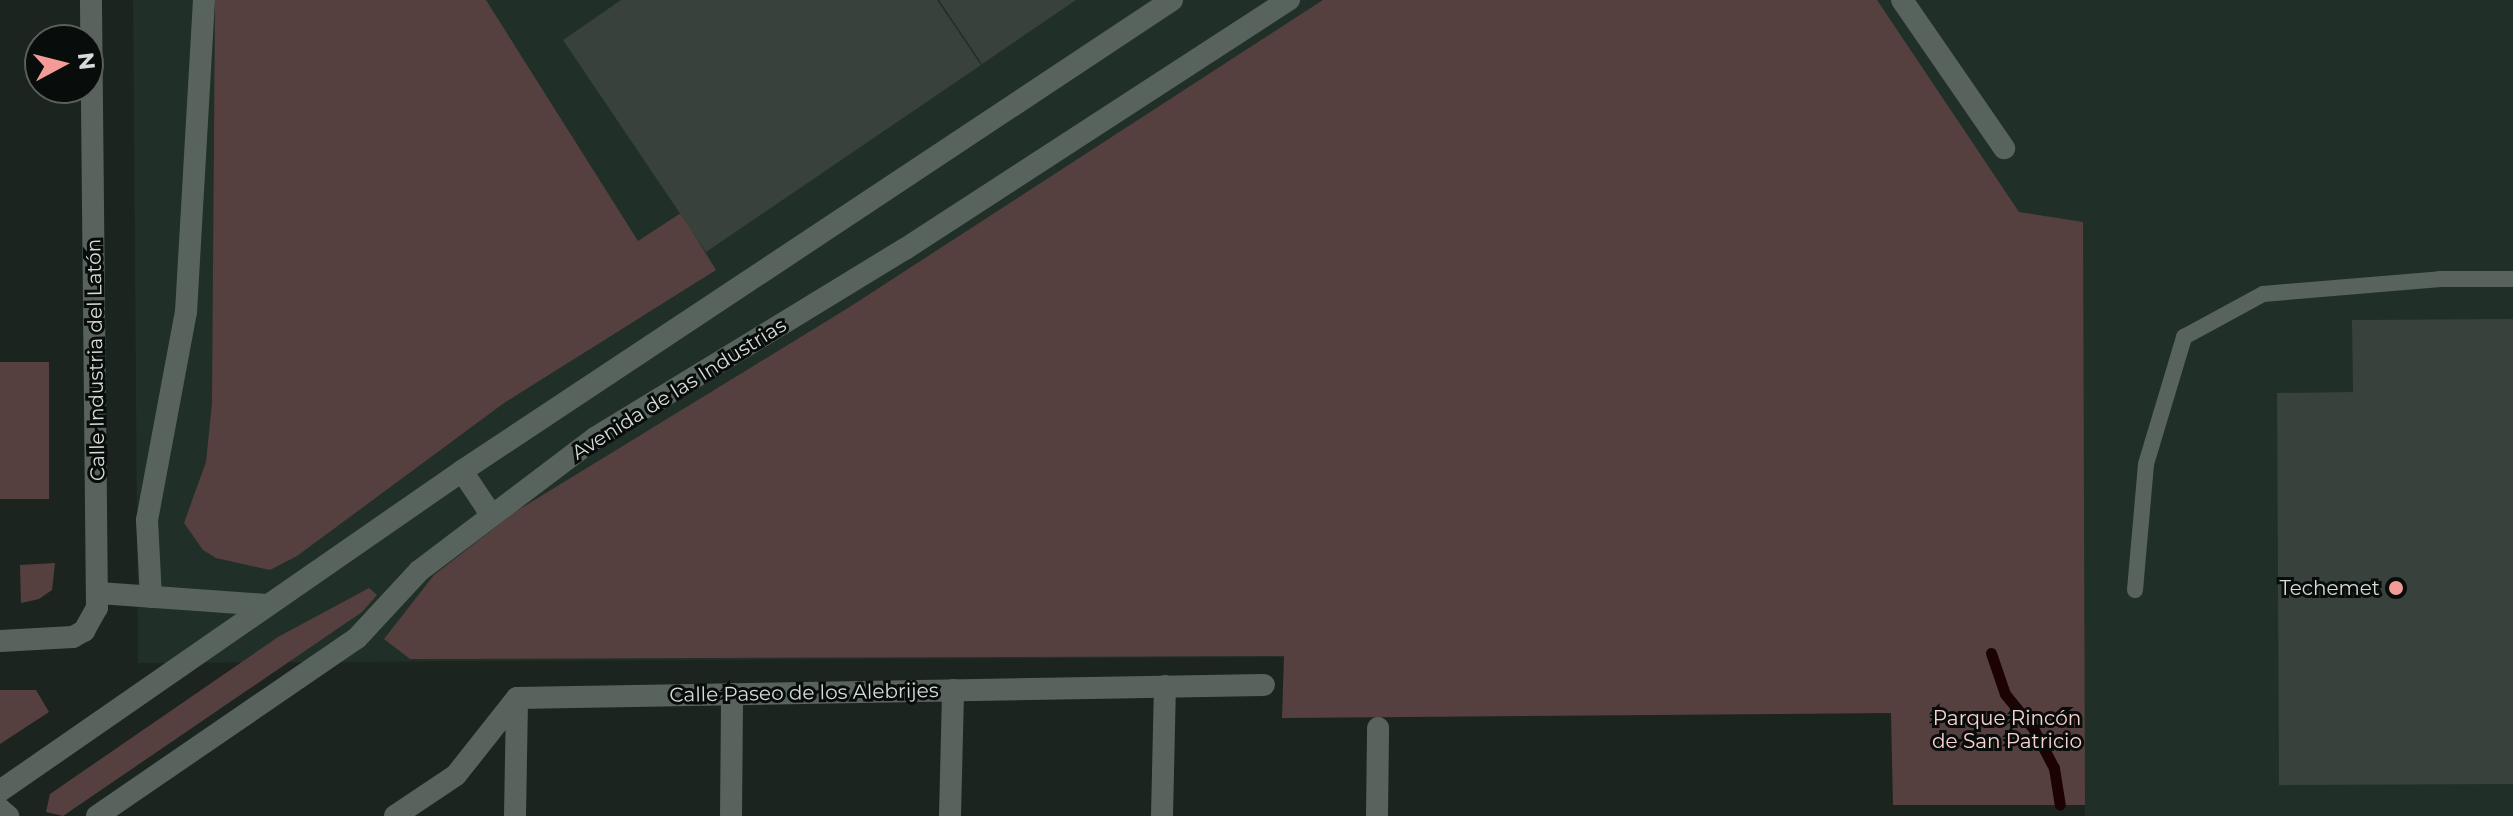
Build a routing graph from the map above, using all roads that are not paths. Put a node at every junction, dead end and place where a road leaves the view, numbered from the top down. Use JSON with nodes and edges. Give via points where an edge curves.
{"nodes":[{"id":1,"x":91,"y":0,"type":"edge"},
{"id":2,"x":204,"y":0,"type":"edge"},
{"id":3,"x":1172,"y":0,"type":"edge"},
{"id":4,"x":1289,"y":0,"type":"edge"},
{"id":5,"x":1902,"y":0,"type":"edge"},
{"id":6,"x":2004,"y":148,"type":"dead end"},
{"id":7,"x":2513,"y":279,"type":"edge"},
{"id":8,"x":462,"y":471,"type":"junction"},
{"id":9,"x":490,"y":513,"type":"junction"},
{"id":10,"x":2135,"y":590,"type":"dead end"},
{"id":11,"x":99,"y":593,"type":"junction"},
{"id":12,"x":151,"y":597,"type":"junction"},
{"id":13,"x":268,"y":605,"type":"junction"},
{"id":14,"x":0,"y":641,"type":"edge"},
{"id":15,"x":1264,"y":685,"type":"dead end"},
{"id":16,"x":1165,"y":686,"type":"junction"},
{"id":17,"x":953,"y":690,"type":"junction"},
{"id":18,"x":732,"y":694,"type":"junction"},
{"id":19,"x":517,"y":698,"type":"junction"},
{"id":20,"x":1378,"y":728,"type":"dead end"},
{"id":21,"x":0,"y":791,"type":"edge"},
{"id":22,"x":0,"y":809,"type":"edge"},
{"id":23,"x":8,"y":816,"type":"edge"},
{"id":24,"x":97,"y":816,"type":"edge"},
{"id":25,"x":395,"y":816,"type":"edge"},
{"id":26,"x":515,"y":816,"type":"edge"},
{"id":27,"x":731,"y":816,"type":"edge"},
{"id":28,"x":950,"y":816,"type":"edge"},
{"id":29,"x":1162,"y":816,"type":"edge"},
{"id":30,"x":1377,"y":816,"type":"edge"}],
"edges":[{"from":1,"to":11,"type":"street","name":"Calle Industria del Latón"},
{"from":2,"to":12,"type":"street","via":[[186,312],[147,520]]},
{"from":3,"to":8,"type":"street"},
{"from":4,"to":9,"type":"street","name":"Avenida de las Industrias","via":[[905,249],[595,438]]},
{"from":5,"to":6,"type":"street"},
{"from":7,"to":10,"type":"lane","via":[[2263,294],[2184,337],[2146,464]]},
{"from":8,"to":9,"type":"street"},
{"from":8,"to":13,"type":"street"},
{"from":9,"to":24,"type":"street","name":"Avenida de las Industrias","via":[[419,571],[357,638]]},
{"from":11,"to":12,"type":"street"},
{"from":11,"to":14,"type":"street","name":"Calle Industria del Latón","via":[[91,621],[73,637]]},
{"from":12,"to":13,"type":"street"},
{"from":13,"to":21,"type":"street"},
{"from":15,"to":16,"type":"street","name":"Calle Paseo de los Alebrijes"},
{"from":16,"to":17,"type":"street","name":"Calle Paseo de los Alebrijes"},
{"from":16,"to":29,"type":"street"},
{"from":17,"to":18,"type":"street","name":"Calle Paseo de los Alebrijes"},
{"from":17,"to":28,"type":"street"},
{"from":18,"to":19,"type":"street","name":"Calle Paseo de los Alebrijes"},
{"from":18,"to":27,"type":"street"},
{"from":19,"to":25,"type":"street","via":[[456,775]]},
{"from":19,"to":26,"type":"street"},
{"from":20,"to":30,"type":"street"},
{"from":22,"to":23,"type":"street"}]}
